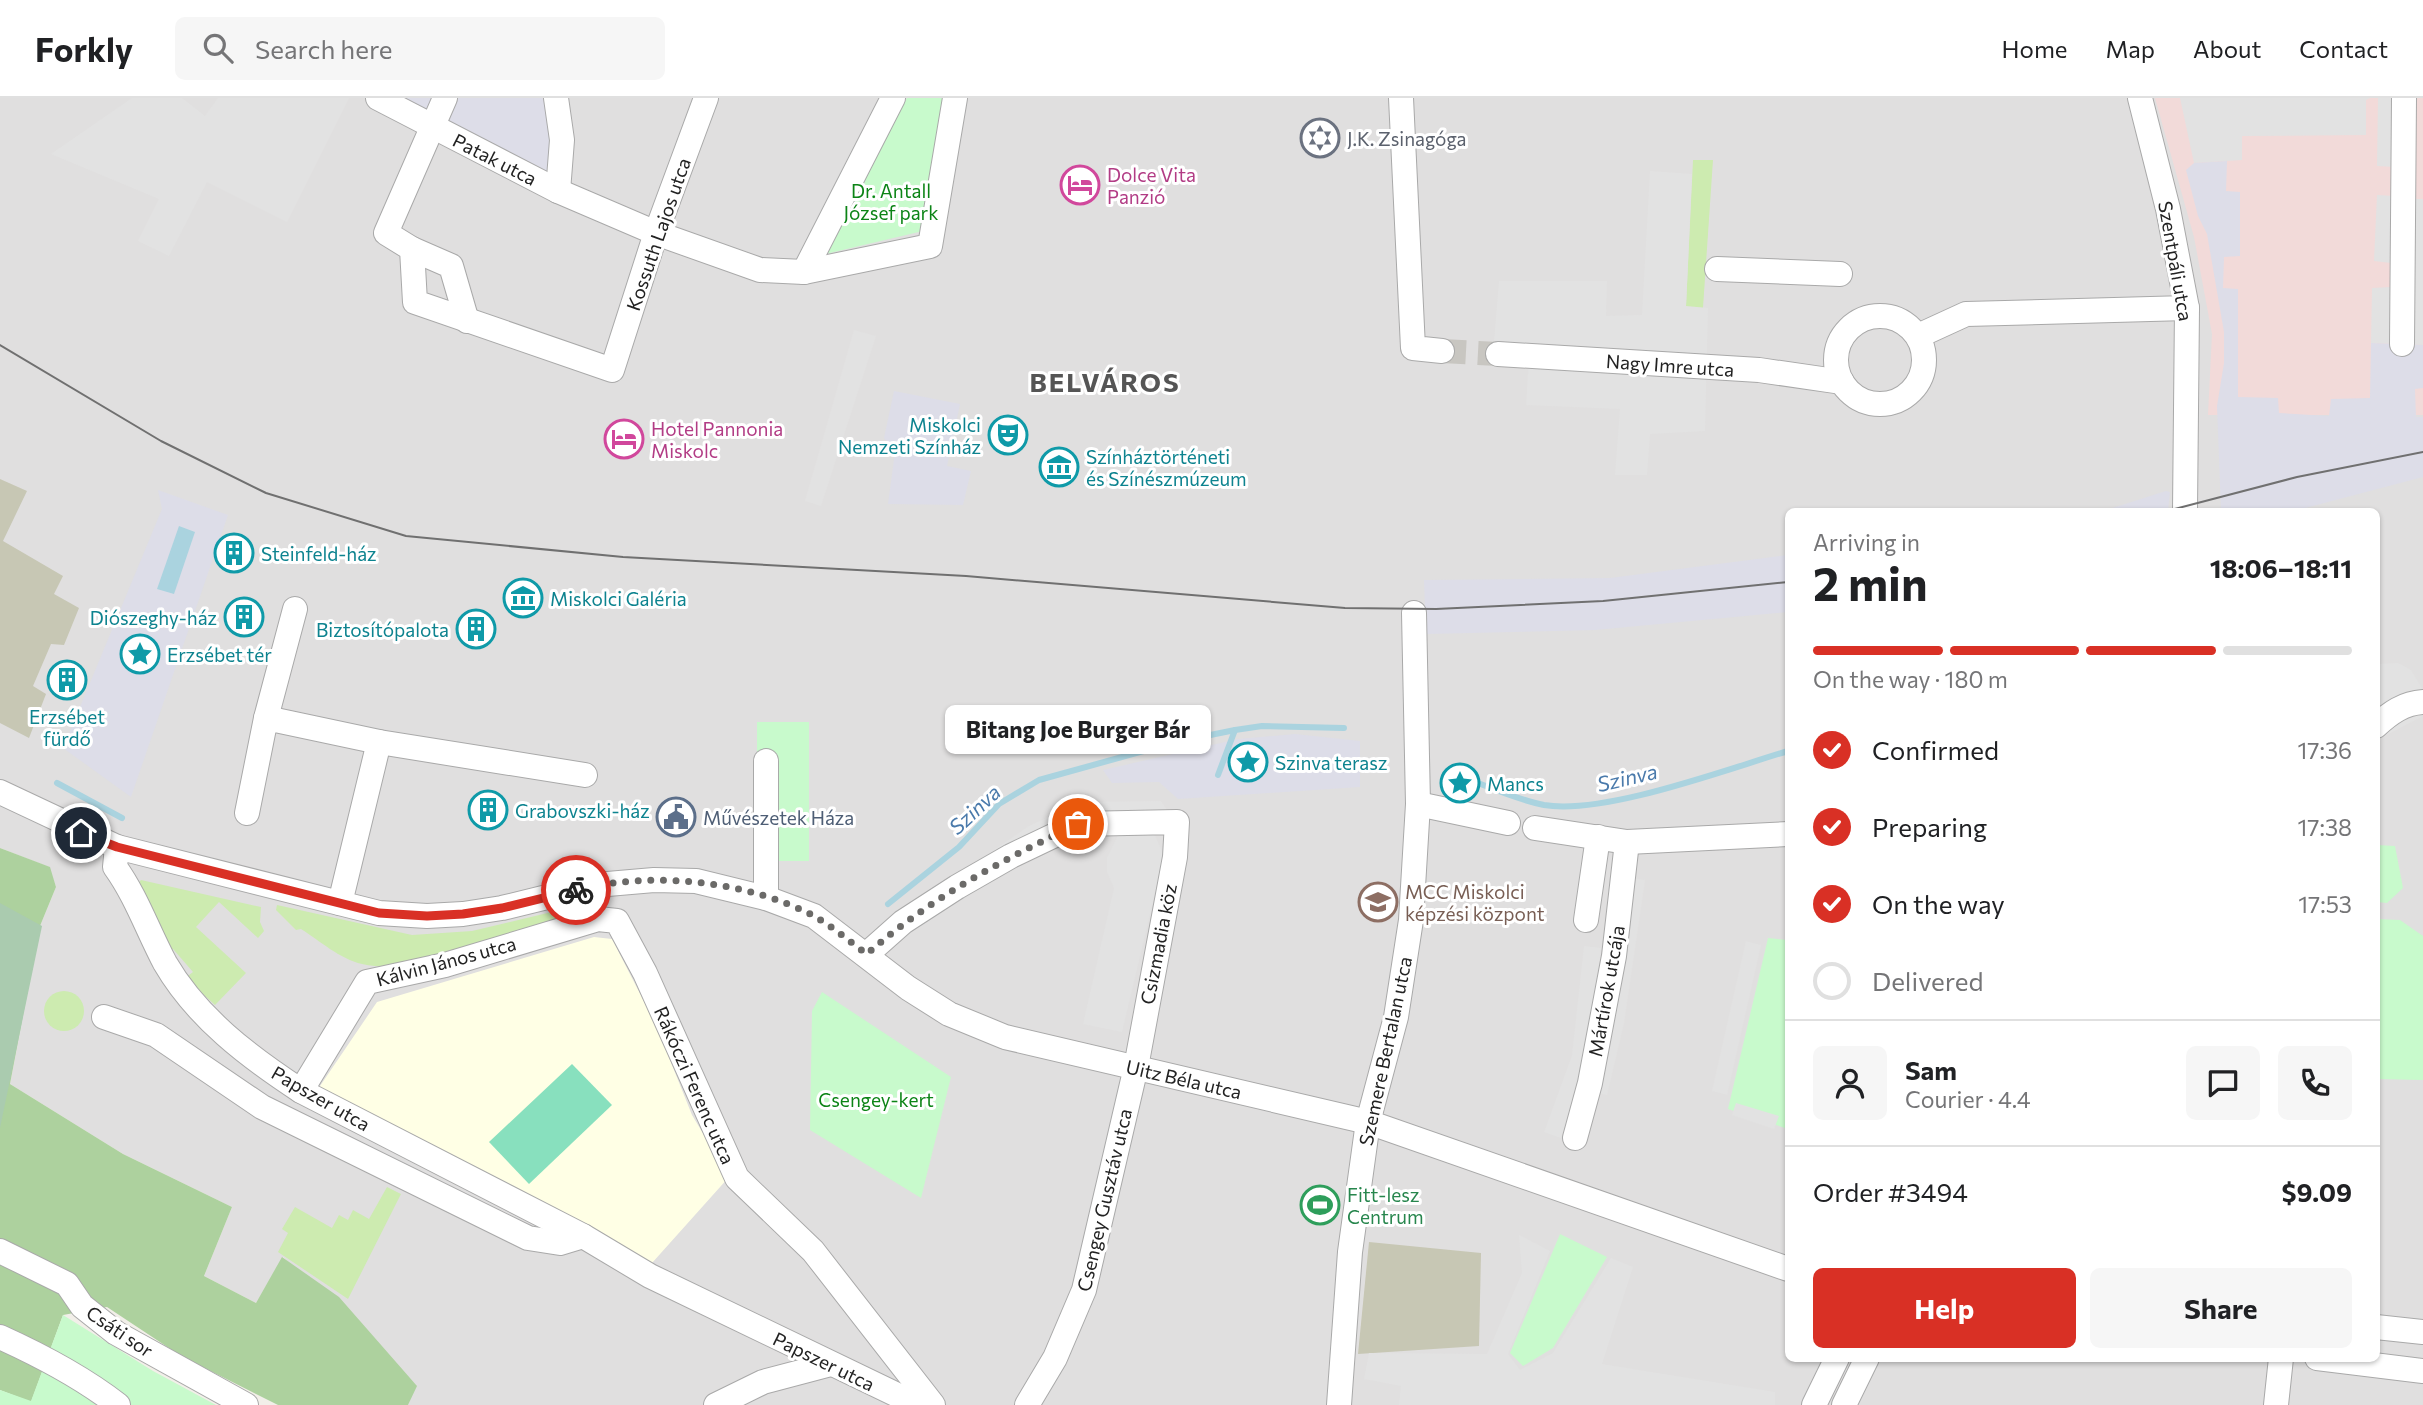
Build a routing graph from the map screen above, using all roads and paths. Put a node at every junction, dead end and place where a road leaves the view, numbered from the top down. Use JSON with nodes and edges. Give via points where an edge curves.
{"nodes":[{"id":1,"x":378,"y":98,"type":"edge"},
{"id":2,"x":445,"y":98,"type":"edge"},
{"id":3,"x":556,"y":98,"type":"edge"},
{"id":4,"x":706,"y":98,"type":"edge"},
{"id":5,"x":893,"y":98,"type":"edge"},
{"id":6,"x":956,"y":98,"type":"edge"},
{"id":7,"x":1401,"y":98,"type":"edge"},
{"id":8,"x":2140,"y":98,"type":"edge"},
{"id":9,"x":2404,"y":98,"type":"edge"},
{"id":10,"x":431,"y":127,"type":"junction"},
{"id":11,"x":558,"y":191,"type":"junction"},
{"id":12,"x":656,"y":233,"type":"junction"},
{"id":13,"x":412,"y":249,"type":"junction"},
{"id":14,"x":1717,"y":269,"type":"dead end"},
{"id":15,"x":804,"y":272,"type":"junction"},
{"id":16,"x":1840,"y":274,"type":"dead end"},
{"id":17,"x":2187,"y":308,"type":"junction"},
{"id":18,"x":467,"y":321,"type":"junction"},
{"id":19,"x":1918,"y":336,"type":"junction"},
{"id":20,"x":2402,"y":344,"type":"dead end"},
{"id":21,"x":1442,"y":351,"type":"tunnel mouth"},
{"id":22,"x":1498,"y":354,"type":"tunnel mouth"},
{"id":23,"x":1842,"y":382,"type":"junction"},
{"id":24,"x":2185,"y":508,"type":"edge"},
{"id":25,"x":295,"y":609,"type":"dead end"},
{"id":26,"x":1414,"y":613,"type":"dead end"},
{"id":27,"x":2418,"y":702,"type":"edge"},
{"id":28,"x":266,"y":719,"type":"junction"},
{"id":29,"x":2380,"y":722,"type":"edge"},
{"id":30,"x":379,"y":742,"type":"junction"},
{"id":31,"x":765,"y":761,"type":"dead end"},
{"id":32,"x":585,"y":775,"type":"dead end"},
{"id":33,"x":0,"y":792,"type":"edge"},
{"id":34,"x":1418,"y":804,"type":"junction"},
{"id":35,"x":247,"y":813,"type":"dead end"},
{"id":36,"x":1508,"y":823,"type":"dead end"},
{"id":37,"x":1535,"y":828,"type":"dead end"},
{"id":38,"x":1785,"y":834,"type":"edge"},
{"id":39,"x":1598,"y":837,"type":"junction"},
{"id":40,"x":1627,"y":842,"type":"junction"},
{"id":41,"x":117,"y":847,"type":"junction"},
{"id":42,"x":596,"y":885,"type":"joint"},
{"id":43,"x":766,"y":898,"type":"junction"},
{"id":44,"x":340,"y":903,"type":"junction"},
{"id":45,"x":607,"y":919,"type":"joint"},
{"id":46,"x":1586,"y":920,"type":"dead end"},
{"id":47,"x":867,"y":954,"type":"junction"},
{"id":48,"x":104,"y":1017,"type":"dead end"},
{"id":49,"x":1136,"y":1067,"type":"junction"},
{"id":50,"x":301,"y":1091,"type":"junction"},
{"id":51,"x":1368,"y":1122,"type":"junction"},
{"id":52,"x":1574,"y":1138,"type":"dead end"},
{"id":53,"x":583,"y":1236,"type":"junction"},
{"id":54,"x":0,"y":1251,"type":"edge"},
{"id":55,"x":1785,"y":1269,"type":"edge"},
{"id":56,"x":2380,"y":1327,"type":"edge"},
{"id":57,"x":2413,"y":1331,"type":"edge"},
{"id":58,"x":0,"y":1337,"type":"edge"},
{"id":59,"x":1833,"y":1362,"type":"edge"},
{"id":60,"x":1865,"y":1362,"type":"edge"},
{"id":61,"x":2281,"y":1362,"type":"edge"},
{"id":62,"x":2350,"y":1362,"type":"edge"},
{"id":63,"x":831,"y":1364,"type":"junction"},
{"id":64,"x":2423,"y":1371,"type":"edge"},
{"id":65,"x":118,"y":1405,"type":"edge"},
{"id":66,"x":246,"y":1405,"type":"edge"},
{"id":67,"x":716,"y":1405,"type":"edge"},
{"id":68,"x":918,"y":1405,"type":"edge"},
{"id":69,"x":933,"y":1405,"type":"edge"},
{"id":70,"x":1027,"y":1405,"type":"edge"},
{"id":71,"x":1339,"y":1405,"type":"edge"},
{"id":72,"x":1814,"y":1405,"type":"edge"},
{"id":73,"x":1844,"y":1405,"type":"edge"},
{"id":74,"x":2276,"y":1405,"type":"edge"}],
"edges":[{"from":1,"to":10,"type":"street","name":"Patak utca"},
{"from":2,"to":10,"type":"street","name":"Patak utca"},
{"from":3,"to":11,"type":"street","name":"Patak utca","via":[[562,140]]},
{"from":4,"to":12,"type":"street","name":"Kossuth Lajos utca"},
{"from":5,"to":15,"type":"street"},
{"from":6,"to":15,"type":"street","via":[[930,246]]},
{"from":7,"to":21,"type":"street","via":[[1413,348]]},
{"from":8,"to":17,"type":"street","name":"Szentpáli utca"},
{"from":9,"to":20,"type":"street"},
{"from":10,"to":11,"type":"street","name":"Patak utca"},
{"from":10,"to":13,"type":"street","via":[[386,233]]},
{"from":11,"to":12,"type":"street","name":"Patak utca"},
{"from":12,"to":15,"type":"street","name":"Patak utca","via":[[760,270]]},
{"from":12,"to":18,"type":"street","name":"Kossuth Lajos utca","via":[[612,370]]},
{"from":13,"to":18,"type":"street","via":[[451,266]]},
{"from":13,"to":18,"type":"street","via":[[415,302]]},
{"from":14,"to":16,"type":"street"},
{"from":17,"to":19,"type":"street","via":[[1966,314]]},
{"from":17,"to":24,"type":"street","name":"Szentpáli utca"},
{"from":19,"to":23,"type":"street","via":[[1896,318],[1882,315],[1855,323],[1839,344],[1837,369]]},
{"from":19,"to":23,"type":"street","via":[[1925,360],[1923,373],[1909,394],[1872,404]]},
{"from":22,"to":23,"type":"street","name":"Nagy Imre utca","via":[[1759,370]]},
{"from":25,"to":28,"type":"street"},
{"from":26,"to":34,"type":"street","name":"Szemere Bertalan utca"},
{"from":27,"to":29,"type":"street","via":[[2390,712]]},
{"from":28,"to":30,"type":"street"},
{"from":28,"to":35,"type":"street"},
{"from":30,"to":32,"type":"street"},
{"from":30,"to":44,"type":"street"},
{"from":31,"to":43,"type":"street"},
{"from":33,"to":41,"type":"street","name":"Kálvin János utca"},
{"from":34,"to":36,"type":"street"},
{"from":34,"to":51,"type":"street","name":"Szemere Bertalan utca","via":[[1411,919],[1396,1017]]},
{"from":37,"to":39,"type":"street"},
{"from":38,"to":40,"type":"street"},
{"from":39,"to":40,"type":"street"},
{"from":39,"to":46,"type":"street"},
{"from":40,"to":52,"type":"street","name":"Mártírok utcája","via":[[1614,956],[1590,1083]]},
{"from":41,"to":44,"type":"street","name":"Kálvin János utca"},
{"from":41,"to":50,"type":"street","name":"Papszer utca","via":[[115,867],[186,996],[219,1029]]},
{"from":42,"to":43,"type":"street","name":"Uitz Béla utca","via":[[696,881]]},
{"from":42,"to":44,"type":"street","name":"Kálvin János utca","via":[[463,914],[379,913]]},
{"from":43,"to":47,"type":"street","name":"Uitz Béla utca","via":[[814,916]]},
{"from":45,"to":50,"type":"street","name":"Kálvin János utca","via":[[367,982]]},
{"from":45,"to":69,"type":"street","name":"Rákóczi Ferenc utca","via":[[623,928],[737,1178],[813,1251]]},
{"from":47,"to":49,"type":"street","name":"Uitz Béla utca","via":[[949,1014],[1005,1037]]},
{"from":47,"to":49,"type":"street","name":"Csizmadia köz","via":[[903,922],[964,882],[1078,824],[1177,822],[1175,857]]},
{"from":48,"to":53,"type":"street","name":"Papszer utca","via":[[156,1035],[262,1107],[528,1238],[560,1243]]},
{"from":49,"to":51,"type":"street","name":"Uitz Béla utca"},
{"from":49,"to":70,"type":"street","name":"Csengey Gusztáv utca","via":[[1084,1290],[1055,1358]]},
{"from":50,"to":53,"type":"street","name":"Papszer utca"},
{"from":51,"to":55,"type":"street","name":"Uitz Béla utca"},
{"from":51,"to":71,"type":"street","name":"Szemere Bertalan utca","via":[[1350,1252]]},
{"from":53,"to":63,"type":"street","name":"Papszer utca","via":[[650,1276]]},
{"from":54,"to":66,"type":"street","name":"Csáti sor","via":[[67,1284],[82,1306],[116,1333]]},
{"from":56,"to":57,"type":"street"},
{"from":58,"to":65,"type":"street","via":[[82,1378]]},
{"from":59,"to":72,"type":"street"},
{"from":60,"to":73,"type":"street"},
{"from":61,"to":74,"type":"street"},
{"from":62,"to":64,"type":"street"},
{"from":63,"to":67,"type":"street","via":[[762,1382]]},
{"from":63,"to":68,"type":"street","name":"Papszer utca"}]}
